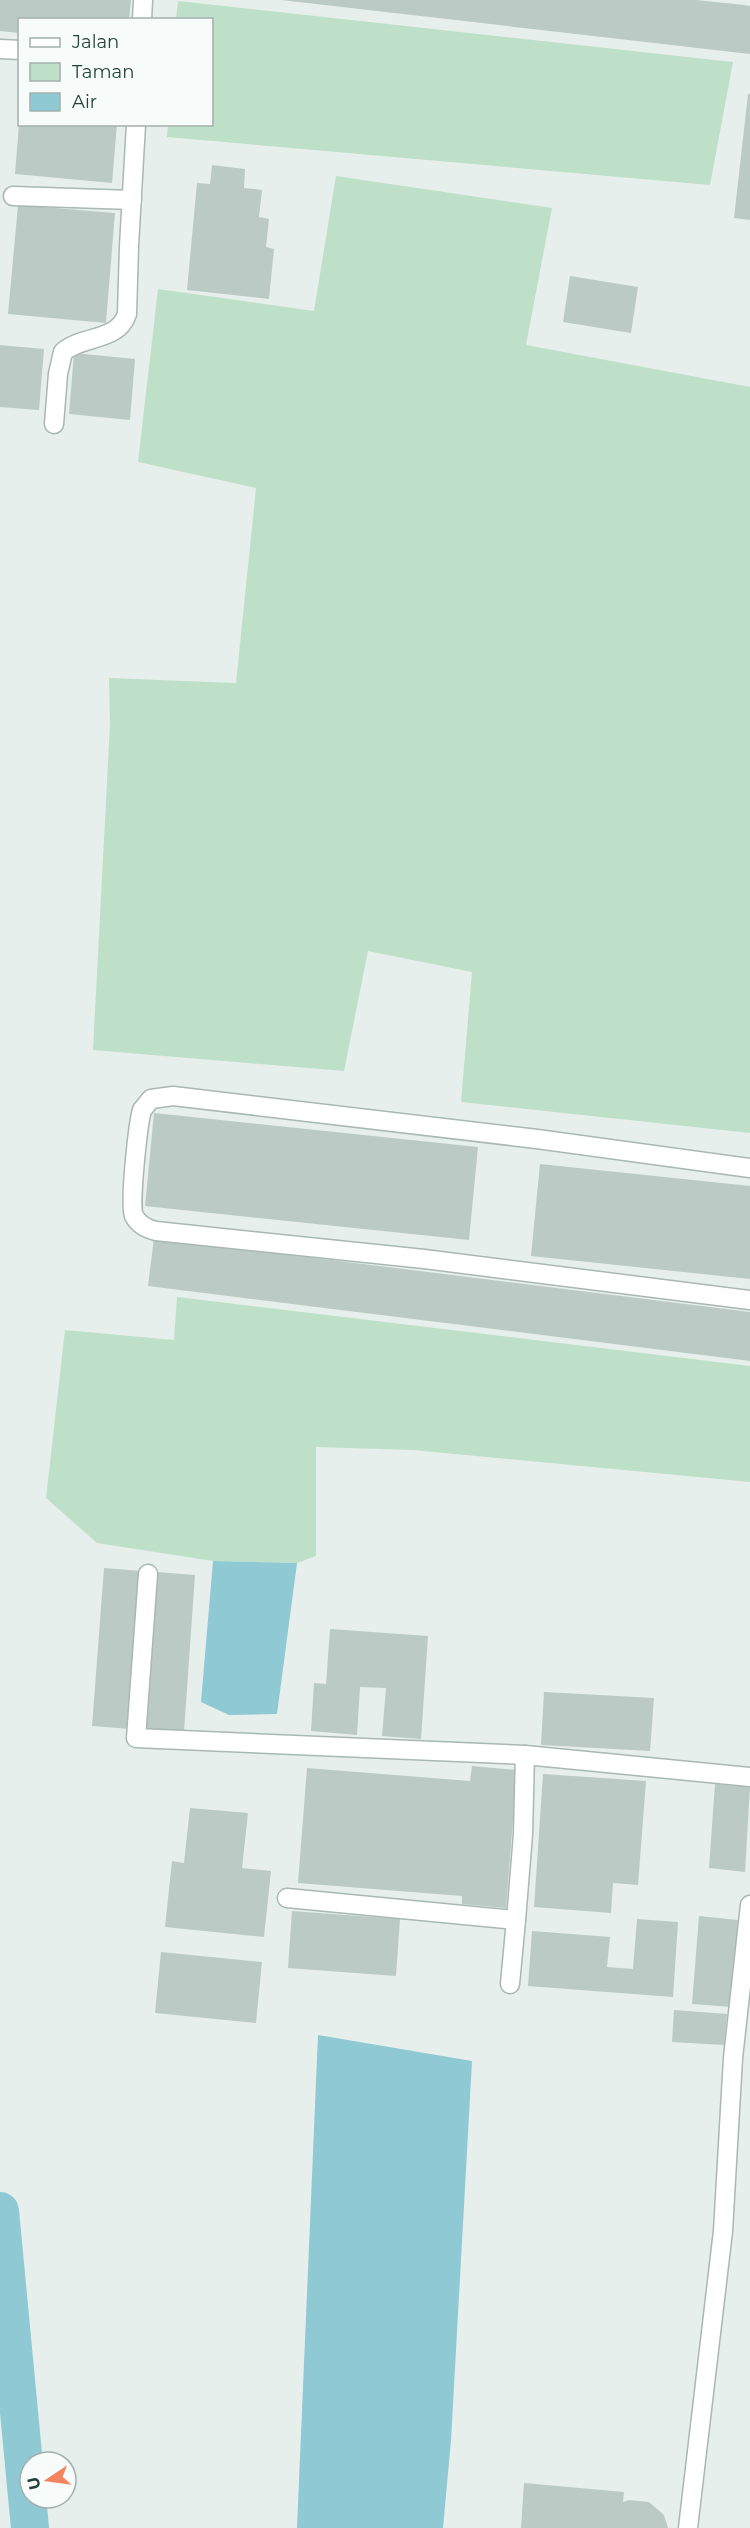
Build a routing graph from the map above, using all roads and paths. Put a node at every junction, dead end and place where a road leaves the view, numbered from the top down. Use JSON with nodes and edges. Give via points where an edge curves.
{"nodes":[{"id":1,"x":143,"y":0,"type":"edge"},
{"id":2,"x":142,"y":18,"type":"edge"},
{"id":3,"x":0,"y":49,"type":"edge"},
{"id":4,"x":18,"y":50,"type":"edge"},
{"id":5,"x":136,"y":126,"type":"edge"},
{"id":6,"x":13,"y":196,"type":"dead end"},
{"id":7,"x":132,"y":200,"type":"junction"},
{"id":8,"x":54,"y":424,"type":"dead end"},
{"id":9,"x":750,"y":1168,"type":"edge"},
{"id":10,"x":750,"y":1300,"type":"edge"},
{"id":11,"x":148,"y":1574,"type":"dead end"},
{"id":12,"x":525,"y":1755,"type":"junction"},
{"id":13,"x":750,"y":1777,"type":"edge"},
{"id":14,"x":286,"y":1898,"type":"dead end"},
{"id":15,"x":750,"y":1905,"type":"edge"},
{"id":16,"x":516,"y":1920,"type":"junction"},
{"id":17,"x":510,"y":1984,"type":"dead end"},
{"id":18,"x":688,"y":2528,"type":"edge"}],
"edges":[{"from":1,"to":2,"type":"street"},
{"from":3,"to":4,"type":"street"},
{"from":5,"to":7,"type":"street"},
{"from":6,"to":7,"type":"street"},
{"from":7,"to":8,"type":"street","via":[[128,314],[113,332],[74,344],[63,352]]},
{"from":9,"to":10,"type":"street","via":[[174,1096],[151,1099],[142,1110],[130,1200],[139,1223],[156,1232],[424,1259]]},
{"from":11,"to":12,"type":"street","via":[[136,1738]]},
{"from":12,"to":13,"type":"street"},
{"from":12,"to":16,"type":"street"},
{"from":14,"to":16,"type":"street"},
{"from":15,"to":18,"type":"street","via":[[734,2058],[723,2231]]},
{"from":16,"to":17,"type":"street"}]}
